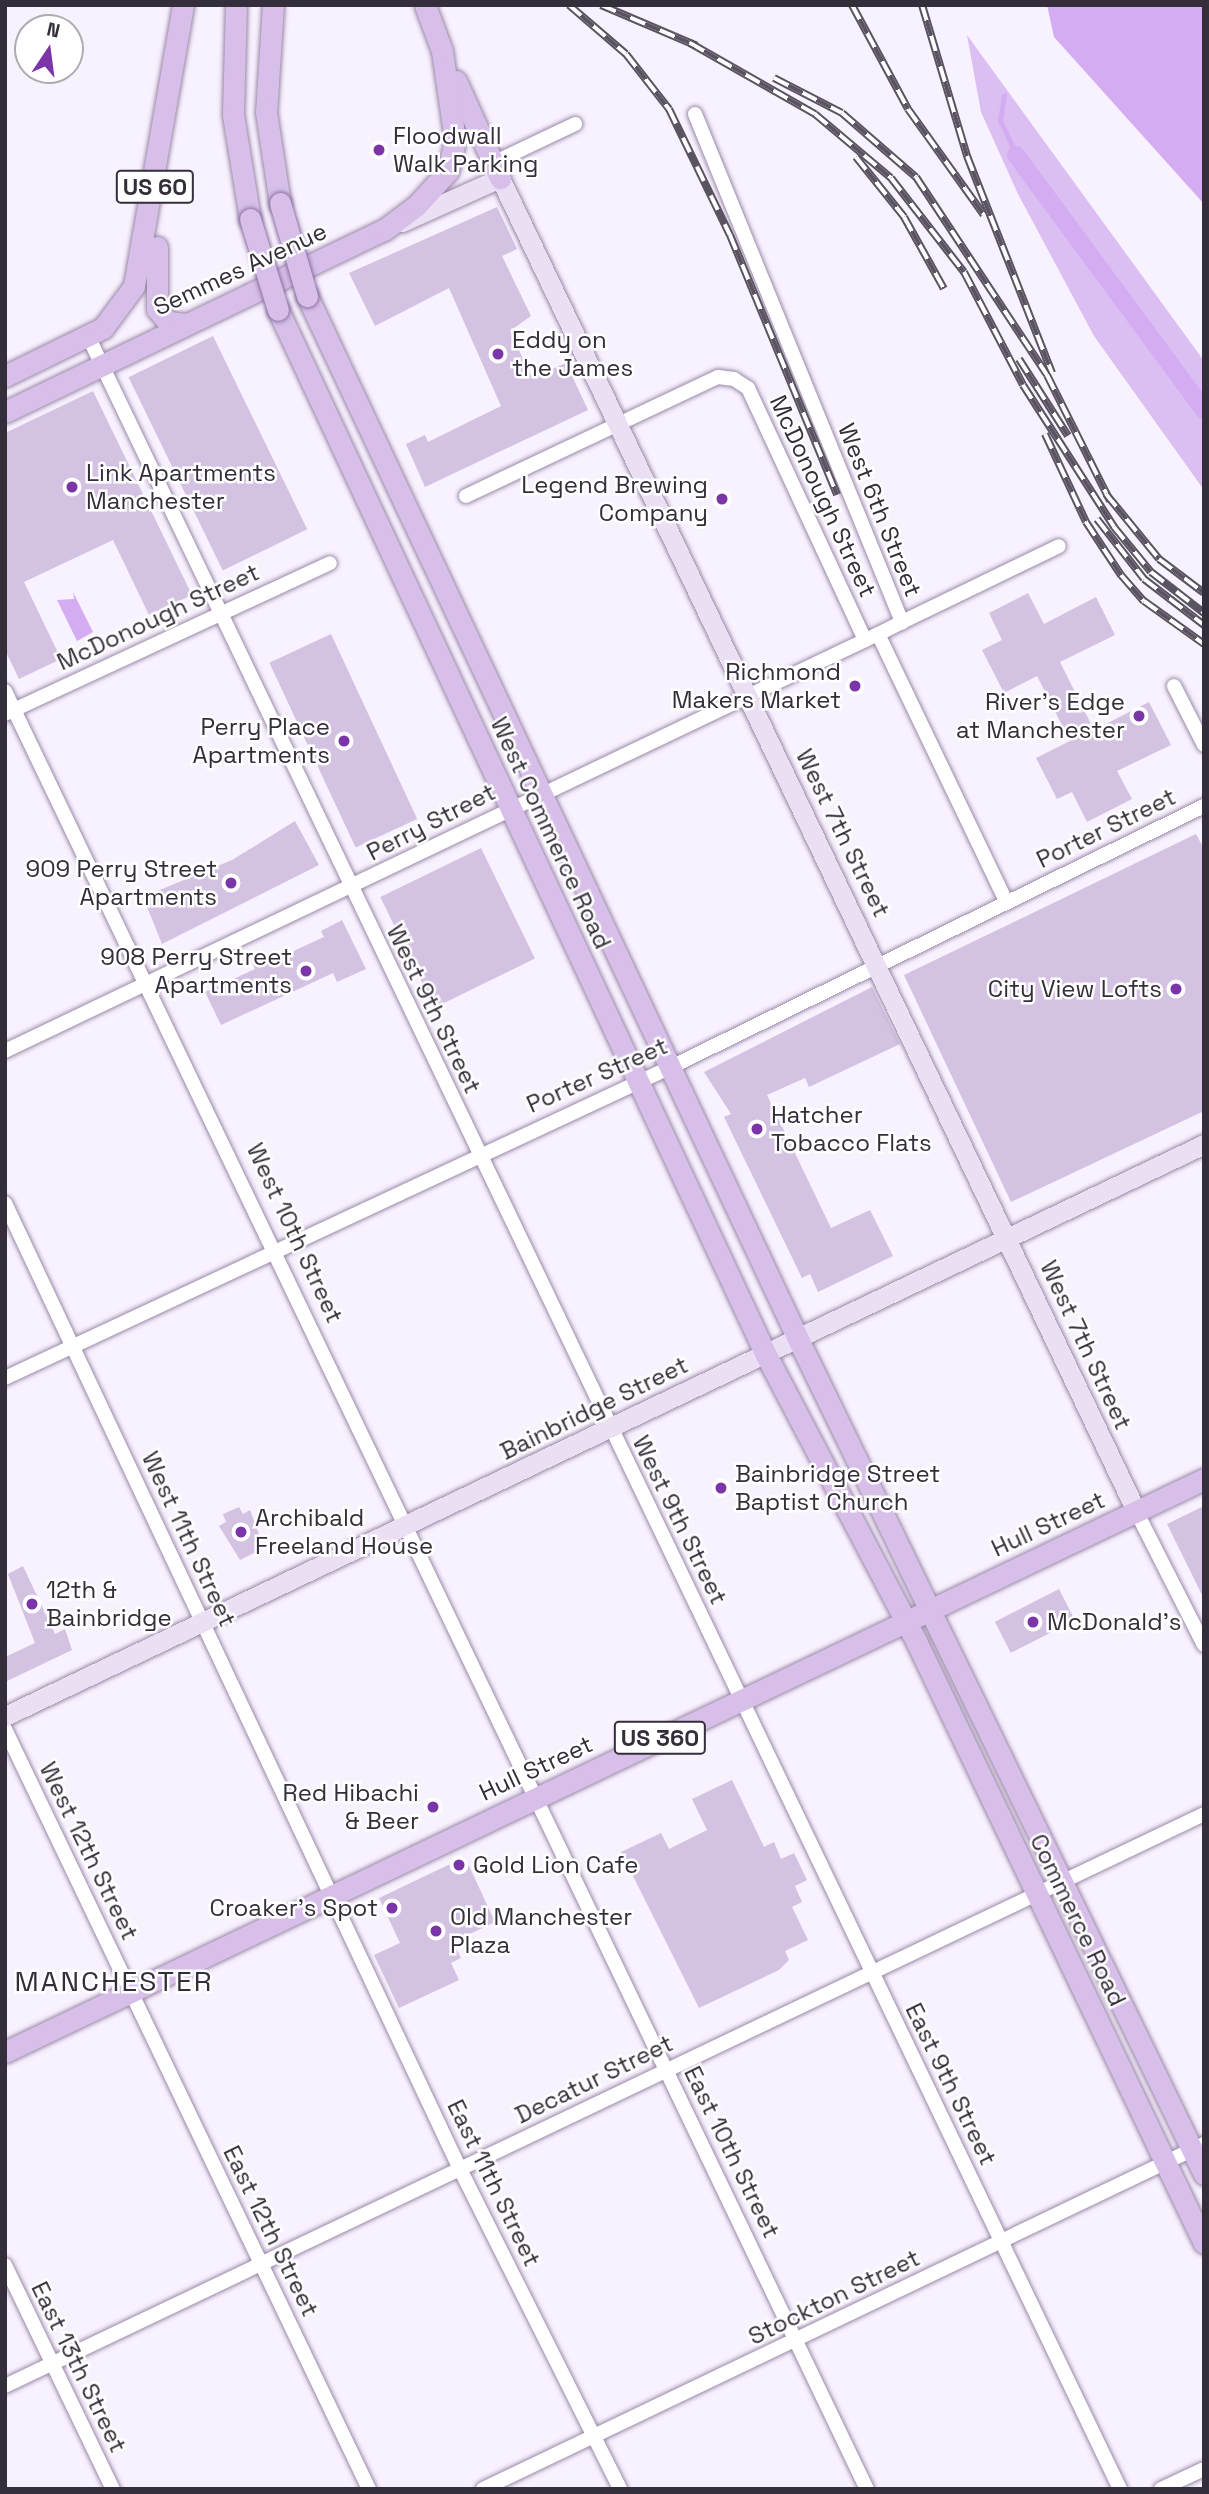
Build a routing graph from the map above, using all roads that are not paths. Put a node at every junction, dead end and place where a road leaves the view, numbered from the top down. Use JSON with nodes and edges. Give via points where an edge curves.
{"nodes":[{"id":1,"x":236,"y":5,"type":"edge"},
{"id":2,"x":273,"y":5,"type":"edge"},
{"id":3,"x":425,"y":5,"type":"edge"},
{"id":4,"x":182,"y":12,"type":"edge"},
{"id":5,"x":442,"y":51,"type":"junction"},
{"id":6,"x":695,"y":114,"type":"dead end"},
{"id":7,"x":575,"y":124,"type":"dead end"},
{"id":8,"x":497,"y":171,"type":"junction"},
{"id":9,"x":157,"y":178,"type":"junction"},
{"id":10,"x":384,"y":230,"type":"junction"},
{"id":11,"x":186,"y":324,"type":"junction"},
{"id":12,"x":88,"y":336,"type":"junction"},
{"id":13,"x":102,"y":365,"type":"junction"},
{"id":14,"x":5,"y":376,"type":"edge"},
{"id":15,"x":5,"y":412,"type":"edge"},
{"id":16,"x":613,"y":427,"type":"junction"},
{"id":17,"x":466,"y":496,"type":"dead end"},
{"id":18,"x":1059,"y":546,"type":"dead end"},
{"id":19,"x":330,"y":562,"type":"dead end"},
{"id":20,"x":220,"y":613,"type":"junction"},
{"id":21,"x":902,"y":622,"type":"junction"},
{"id":22,"x":871,"y":637,"type":"junction"},
{"id":23,"x":1174,"y":686,"type":"dead end"},
{"id":24,"x":5,"y":691,"type":"edge"},
{"id":25,"x":748,"y":692,"type":"junction"},
{"id":26,"x":10,"y":711,"type":"edge"},
{"id":27,"x":1204,"y":745,"type":"edge"},
{"id":28,"x":539,"y":794,"type":"junction"},
{"id":29,"x":1204,"y":806,"type":"edge"},
{"id":30,"x":510,"y":808,"type":"junction"},
{"id":31,"x":351,"y":888,"type":"junction"},
{"id":32,"x":1007,"y":902,"type":"junction"},
{"id":33,"x":879,"y":966,"type":"junction"},
{"id":34,"x":150,"y":983,"type":"junction"},
{"id":35,"x":5,"y":1051,"type":"edge"},
{"id":36,"x":670,"y":1068,"type":"junction"},
{"id":37,"x":641,"y":1081,"type":"junction"},
{"id":38,"x":1204,"y":1144,"type":"edge"},
{"id":39,"x":478,"y":1152,"type":"junction"},
{"id":40,"x":5,"y":1203,"type":"edge"},
{"id":41,"x":1010,"y":1238,"type":"junction"},
{"id":42,"x":277,"y":1248,"type":"junction"},
{"id":43,"x":797,"y":1338,"type":"junction"},
{"id":44,"x":72,"y":1346,"type":"junction"},
{"id":45,"x":765,"y":1353,"type":"junction"},
{"id":46,"x":5,"y":1378,"type":"edge"},
{"id":47,"x":610,"y":1427,"type":"junction"},
{"id":48,"x":1204,"y":1479,"type":"edge"},
{"id":49,"x":1136,"y":1511,"type":"junction"},
{"id":50,"x":407,"y":1525,"type":"junction"},
{"id":51,"x":933,"y":1607,"type":"junction"},
{"id":52,"x":904,"y":1620,"type":"junction"},
{"id":53,"x":203,"y":1622,"type":"junction"},
{"id":54,"x":1204,"y":1645,"type":"edge"},
{"id":55,"x":741,"y":1699,"type":"junction"},
{"id":56,"x":5,"y":1716,"type":"edge"},
{"id":57,"x":5,"y":1728,"type":"edge"},
{"id":58,"x":540,"y":1796,"type":"junction"},
{"id":59,"x":1204,"y":1814,"type":"edge"},
{"id":60,"x":1063,"y":1880,"type":"junction"},
{"id":61,"x":1035,"y":1892,"type":"junction"},
{"id":62,"x":331,"y":1895,"type":"junction"},
{"id":63,"x":872,"y":1971,"type":"junction"},
{"id":64,"x":131,"y":1993,"type":"junction"},
{"id":65,"x":5,"y":2052,"type":"edge"},
{"id":66,"x":667,"y":2069,"type":"junction"},
{"id":67,"x":1198,"y":2147,"type":"edge"},
{"id":68,"x":1165,"y":2162,"type":"junction"},
{"id":69,"x":460,"y":2169,"type":"junction"},
{"id":70,"x":1204,"y":2174,"type":"edge"},
{"id":71,"x":1001,"y":2241,"type":"junction"},
{"id":72,"x":1204,"y":2243,"type":"edge"},
{"id":73,"x":261,"y":2263,"type":"junction"},
{"id":74,"x":5,"y":2265,"type":"edge"},
{"id":75,"x":797,"y":2340,"type":"junction"},
{"id":76,"x":53,"y":2364,"type":"junction"},
{"id":77,"x":5,"y":2386,"type":"edge"},
{"id":78,"x":595,"y":2436,"type":"junction"},
{"id":79,"x":1204,"y":2469,"type":"edge"},
{"id":80,"x":113,"y":2489,"type":"edge"},
{"id":81,"x":369,"y":2489,"type":"edge"},
{"id":82,"x":482,"y":2489,"type":"edge"},
{"id":83,"x":620,"y":2489,"type":"edge"},
{"id":84,"x":867,"y":2489,"type":"edge"},
{"id":85,"x":1120,"y":2489,"type":"edge"},
{"id":86,"x":1161,"y":2489,"type":"edge"}],
"edges":[{"from":1,"to":30,"type":"main road","name":"West Commerce Road","bridge":true,"via":[[233,115],[250,219],[278,310]]},
{"from":2,"to":28,"type":"main road","name":"West Commerce Road","bridge":true,"via":[[267,51],[267,122],[280,203],[307,296]]},
{"from":3,"to":5,"type":"main road"},
{"from":4,"to":9,"type":"main road","number":"US 60"},
{"from":5,"to":8,"type":"main road"},
{"from":5,"to":10,"type":"main road","via":[[453,100],[453,157],[434,189]]},
{"from":6,"to":21,"type":"street","name":"West 6th Street"},
{"from":7,"to":8,"type":"street"},
{"from":8,"to":10,"type":"street","name":"Semmes Avenue"},
{"from":8,"to":16,"type":"street","name":"West 7th Street"},
{"from":9,"to":11,"type":"main road","via":[[153,295],[161,316]]},
{"from":9,"to":12,"type":"main road","number":"US 60","via":[[134,286],[110,321]]},
{"from":10,"to":11,"type":"main road","name":"Semmes Avenue"},
{"from":11,"to":13,"type":"main road","name":"Semmes Avenue"},
{"from":12,"to":13,"type":"street","name":"West 9th Street"},
{"from":12,"to":14,"type":"main road","number":"US 60"},
{"from":13,"to":15,"type":"main road","name":"Semmes Avenue"},
{"from":13,"to":20,"type":"street","name":"West 9th Street"},
{"from":16,"to":17,"type":"street","name":"McDonough Street"},
{"from":16,"to":22,"type":"street","name":"McDonough Street","via":[[718,377],[742,382]]},
{"from":16,"to":25,"type":"street","name":"West 7th Street"},
{"from":18,"to":21,"type":"street"},
{"from":19,"to":20,"type":"street","name":"McDonough Street"},
{"from":20,"to":26,"type":"street","name":"McDonough Street"},
{"from":20,"to":31,"type":"street","name":"West 9th Street"},
{"from":21,"to":22,"type":"street","name":"West 6th Street"},
{"from":22,"to":25,"type":"street","name":"Perry Street"},
{"from":22,"to":32,"type":"street"},
{"from":23,"to":27,"type":"street"},
{"from":24,"to":26,"type":"street","name":"West 10th Street"},
{"from":25,"to":28,"type":"street","name":"Perry Street"},
{"from":25,"to":33,"type":"street","name":"West 7th Street"},
{"from":26,"to":34,"type":"street","name":"West 10th Street"},
{"from":28,"to":30,"type":"street","name":"Perry Street"},
{"from":28,"to":36,"type":"main road","name":"West Commerce Road"},
{"from":29,"to":32,"type":"street","name":"Porter Street"},
{"from":30,"to":31,"type":"street","name":"Perry Street"},
{"from":30,"to":37,"type":"main road","name":"West Commerce Road"},
{"from":31,"to":34,"type":"street","name":"Perry Street"},
{"from":31,"to":39,"type":"street","name":"West 9th Street"},
{"from":32,"to":33,"type":"street","name":"Porter Street"},
{"from":33,"to":36,"type":"street","name":"Porter Street"},
{"from":33,"to":41,"type":"street","name":"West 7th Street"},
{"from":34,"to":35,"type":"street","name":"Perry Street"},
{"from":34,"to":42,"type":"street","name":"West 10th Street"},
{"from":36,"to":37,"type":"street","name":"Porter Street"},
{"from":36,"to":43,"type":"main road","name":"West Commerce Road"},
{"from":37,"to":39,"type":"street","name":"Porter Street"},
{"from":37,"to":45,"type":"main road","name":"West Commerce Road"},
{"from":38,"to":41,"type":"street","name":"Bainbridge Street"},
{"from":39,"to":42,"type":"street","name":"Porter Street"},
{"from":39,"to":47,"type":"street","name":"West 9th Street"},
{"from":40,"to":44,"type":"street","name":"West 11th Street"},
{"from":41,"to":43,"type":"street","name":"Bainbridge Street"},
{"from":41,"to":49,"type":"street","name":"West 7th Street"},
{"from":42,"to":44,"type":"street","name":"Porter Street"},
{"from":42,"to":50,"type":"street","name":"West 10th Street"},
{"from":43,"to":45,"type":"street","name":"Bainbridge Street"},
{"from":43,"to":51,"type":"main road","name":"West Commerce Road"},
{"from":44,"to":46,"type":"street","name":"Porter Street"},
{"from":44,"to":53,"type":"street","name":"West 11th Street"},
{"from":45,"to":47,"type":"street","name":"Bainbridge Street"},
{"from":45,"to":52,"type":"main road","name":"West Commerce Road"},
{"from":47,"to":50,"type":"street","name":"Bainbridge Street"},
{"from":47,"to":55,"type":"street","name":"West 9th Street"},
{"from":48,"to":49,"type":"main road","name":"Hull Street","number":"US 360"},
{"from":49,"to":51,"type":"main road","name":"Hull Street","number":"US 360"},
{"from":49,"to":54,"type":"street"},
{"from":50,"to":53,"type":"street","name":"Bainbridge Street"},
{"from":50,"to":58,"type":"street","name":"West 10th Street"},
{"from":51,"to":52,"type":"main road","name":"Hull Street","number":"US 360"},
{"from":51,"to":60,"type":"main road","name":"Commerce Road"},
{"from":52,"to":55,"type":"main road","name":"Hull Street","number":"US 360"},
{"from":52,"to":61,"type":"main road","name":"Commerce Road"},
{"from":53,"to":56,"type":"street","name":"Bainbridge Street"},
{"from":53,"to":62,"type":"street","name":"West 11th Street"},
{"from":55,"to":58,"type":"main road","name":"Hull Street","number":"US 360"},
{"from":55,"to":63,"type":"street","name":"East 9th Street"},
{"from":57,"to":64,"type":"street","name":"West 12th Street"},
{"from":58,"to":62,"type":"main road","name":"Hull Street","number":"US 360"},
{"from":58,"to":66,"type":"street","name":"East 10th Street"},
{"from":59,"to":60,"type":"street","name":"Decatur Street"},
{"from":60,"to":61,"type":"street","name":"Decatur Street"},
{"from":60,"to":67,"type":"main road","name":"Commerce Road"},
{"from":61,"to":63,"type":"street","name":"Decatur Street"},
{"from":61,"to":68,"type":"main road","name":"Commerce Road"},
{"from":62,"to":64,"type":"main road","name":"Hull Street","number":"US 360"},
{"from":62,"to":69,"type":"street","name":"East 11th Street"},
{"from":63,"to":66,"type":"street","name":"Decatur Street"},
{"from":63,"to":71,"type":"street","name":"East 9th Street"},
{"from":64,"to":65,"type":"main road","name":"Hull Street","number":"US 360"},
{"from":64,"to":73,"type":"street","name":"East 12th Street"},
{"from":66,"to":69,"type":"street","name":"Decatur Street"},
{"from":66,"to":75,"type":"street","name":"East 10th Street"},
{"from":67,"to":68,"type":"street","name":"Stockton Street"},
{"from":67,"to":70,"type":"main road","name":"Commerce Road"},
{"from":68,"to":71,"type":"street","name":"Stockton Street"},
{"from":68,"to":72,"type":"main road","name":"Commerce Road"},
{"from":69,"to":73,"type":"street","name":"Decatur Street"},
{"from":69,"to":78,"type":"street","name":"East 11th Street"},
{"from":71,"to":75,"type":"street","name":"Stockton Street"},
{"from":71,"to":85,"type":"street","name":"East 9th Street"},
{"from":73,"to":76,"type":"street","name":"Decatur Street"},
{"from":73,"to":81,"type":"street","name":"East 12th Street"},
{"from":74,"to":76,"type":"street","name":"East 13th Street"},
{"from":75,"to":78,"type":"street","name":"Stockton Street"},
{"from":75,"to":84,"type":"street","name":"East 10th Street"},
{"from":76,"to":77,"type":"street","name":"Decatur Street"},
{"from":76,"to":80,"type":"street","name":"East 13th Street"},
{"from":78,"to":82,"type":"street","name":"Stockton Street"},
{"from":78,"to":83,"type":"street","name":"East 11th Street"},
{"from":79,"to":86,"type":"street"}]}
